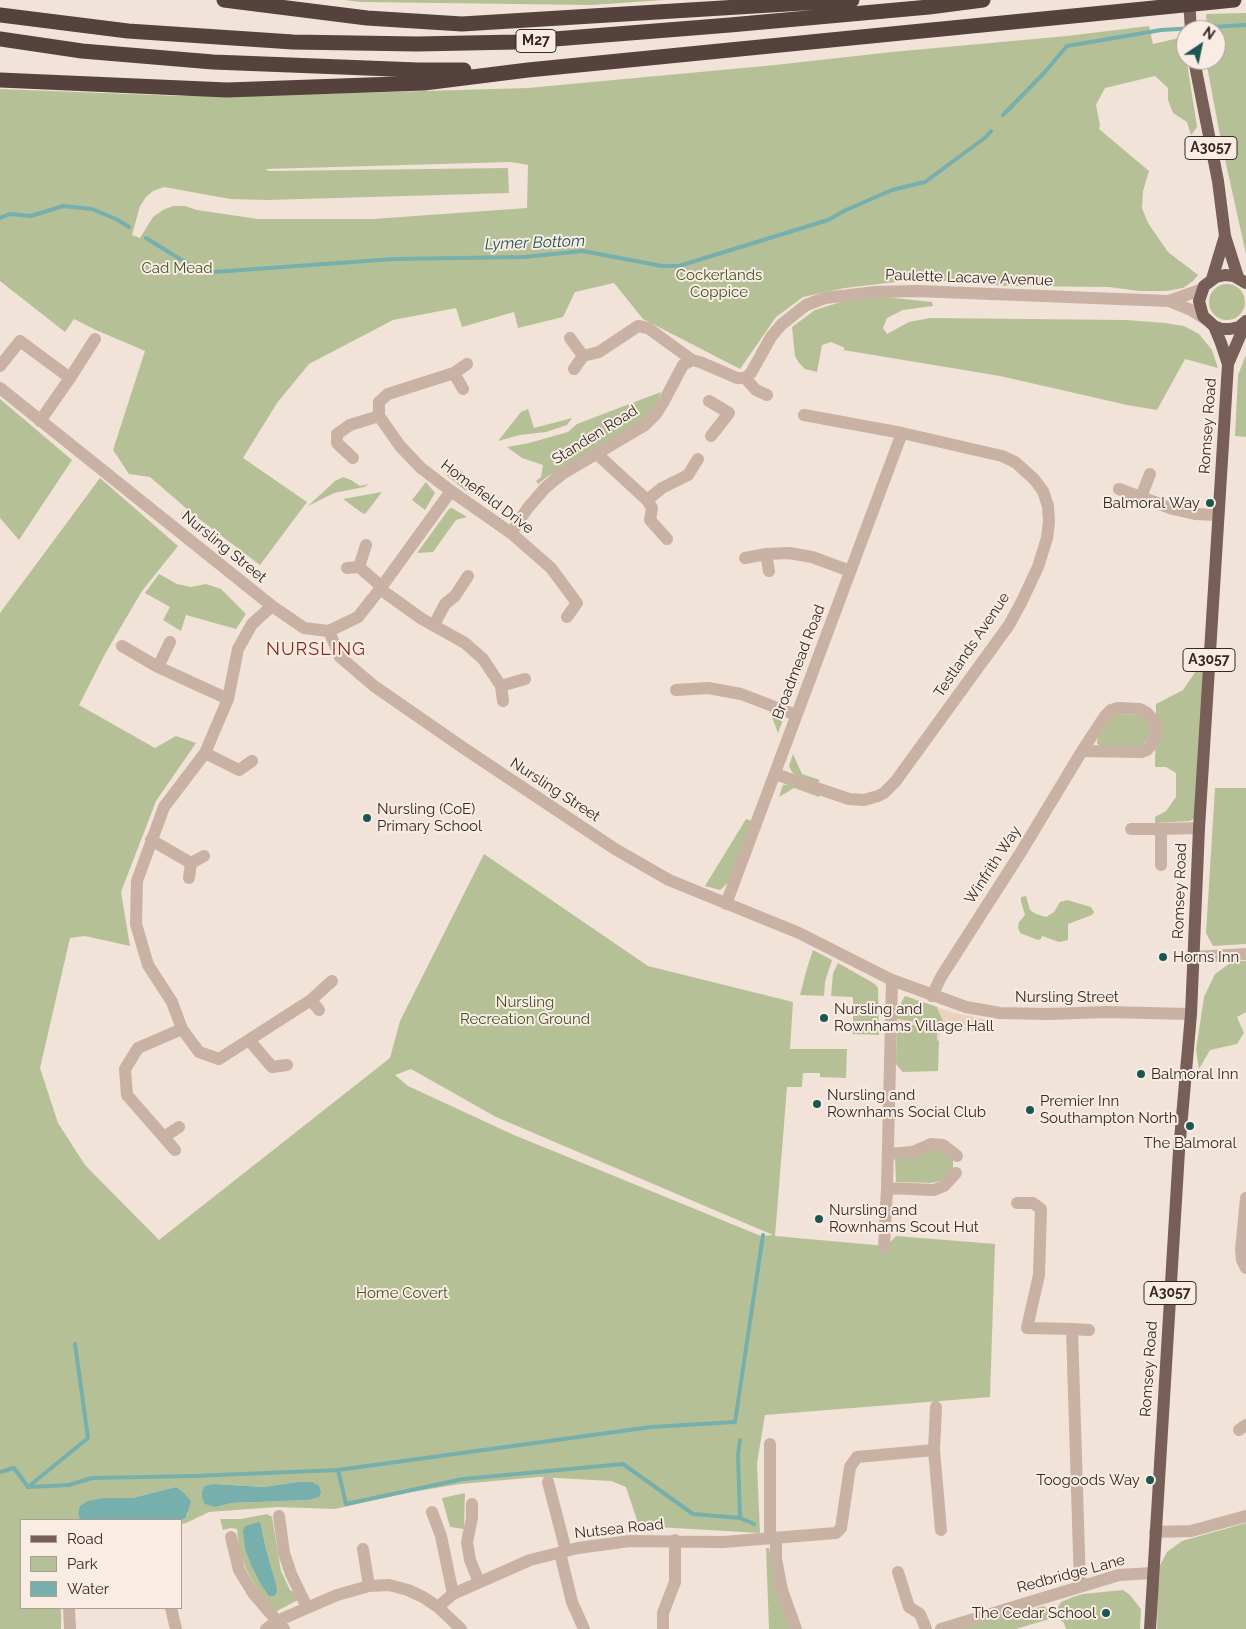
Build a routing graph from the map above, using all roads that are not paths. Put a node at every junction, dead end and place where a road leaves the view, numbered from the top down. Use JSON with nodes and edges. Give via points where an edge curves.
{"nodes":[{"id":1,"x":224,"y":0,"type":"edge"},
{"id":2,"x":852,"y":0,"type":"edge"},
{"id":3,"x":983,"y":0,"type":"edge"},
{"id":4,"x":1188,"y":0,"type":"edge"},
{"id":5,"x":1234,"y":0,"type":"edge"},
{"id":6,"x":0,"y":15,"type":"edge"},
{"id":7,"x":1190,"y":20,"type":"edge"},
{"id":8,"x":0,"y":39,"type":"edge"},
{"id":9,"x":528,"y":70,"type":"junction"},
{"id":10,"x":1196,"y":70,"type":"edge"},
{"id":11,"x":0,"y":80,"type":"edge"},
{"id":12,"x":1225,"y":236,"type":"junction"},
{"id":13,"x":1212,"y":279,"type":"junction"},
{"id":14,"x":1242,"y":280,"type":"edge"},
{"id":15,"x":1202,"y":289,"type":"junction"},
{"id":16,"x":1169,"y":301,"type":"junction"},
{"id":17,"x":1246,"y":321,"type":"edge"},
{"id":18,"x":1210,"y":323,"type":"junction"},
{"id":19,"x":570,"y":338,"type":"dead end"},
{"id":20,"x":95,"y":339,"type":"dead end"},
{"id":21,"x":583,"y":356,"type":"junction"},
{"id":22,"x":692,"y":360,"type":"junction"},
{"id":23,"x":468,"y":364,"type":"dead end"},
{"id":24,"x":1228,"y":364,"type":"junction"},
{"id":25,"x":0,"y":366,"type":"edge"},
{"id":26,"x":574,"y":369,"type":"dead end"},
{"id":27,"x":454,"y":373,"type":"junction"},
{"id":28,"x":70,"y":378,"type":"junction"},
{"id":29,"x":745,"y":378,"type":"junction"},
{"id":30,"x":0,"y":388,"type":"edge"},
{"id":31,"x":463,"y":389,"type":"dead end"},
{"id":32,"x":766,"y":395,"type":"dead end"},
{"id":33,"x":709,"y":401,"type":"dead end"},
{"id":34,"x":804,"y":415,"type":"dead end"},
{"id":35,"x":379,"y":416,"type":"junction"},
{"id":36,"x":40,"y":421,"type":"junction"},
{"id":37,"x":902,"y":433,"type":"junction"},
{"id":38,"x":711,"y":436,"type":"dead end"},
{"id":39,"x":597,"y":454,"type":"junction"},
{"id":40,"x":353,"y":458,"type":"dead end"},
{"id":41,"x":698,"y":459,"type":"dead end"},
{"id":42,"x":1150,"y":474,"type":"dead end"},
{"id":43,"x":1119,"y":489,"type":"dead end"},
{"id":44,"x":451,"y":491,"type":"junction"},
{"id":45,"x":1141,"y":497,"type":"junction"},
{"id":46,"x":649,"y":504,"type":"junction"},
{"id":47,"x":1218,"y":515,"type":"junction"},
{"id":48,"x":511,"y":534,"type":"junction"},
{"id":49,"x":668,"y":539,"type":"dead end"},
{"id":50,"x":366,"y":546,"type":"dead end"},
{"id":51,"x":766,"y":554,"type":"junction"},
{"id":52,"x":745,"y":558,"type":"dead end"},
{"id":53,"x":769,"y":571,"type":"dead end"},
{"id":54,"x":850,"y":571,"type":"junction"},
{"id":55,"x":468,"y":576,"type":"dead end"},
{"id":56,"x":381,"y":588,"type":"junction"},
{"id":57,"x":272,"y":606,"type":"junction"},
{"id":58,"x":567,"y":617,"type":"dead end"},
{"id":59,"x":434,"y":625,"type":"junction"},
{"id":60,"x":330,"y":631,"type":"junction"},
{"id":61,"x":170,"y":642,"type":"dead end"},
{"id":62,"x":122,"y":646,"type":"dead end"},
{"id":63,"x":158,"y":666,"type":"junction"},
{"id":64,"x":525,"y":679,"type":"dead end"},
{"id":65,"x":501,"y":686,"type":"junction"},
{"id":66,"x":676,"y":689,"type":"dead end"},
{"id":67,"x":228,"y":699,"type":"junction"},
{"id":68,"x":503,"y":701,"type":"dead end"},
{"id":69,"x":796,"y":715,"type":"junction"},
{"id":70,"x":1082,"y":751,"type":"junction"},
{"id":71,"x":205,"y":753,"type":"junction"},
{"id":72,"x":252,"y":761,"type":"dead end"},
{"id":73,"x":775,"y":774,"type":"junction"},
{"id":74,"x":1199,"y":828,"type":"junction"},
{"id":75,"x":1131,"y":829,"type":"dead end"},
{"id":76,"x":1161,"y":829,"type":"junction"},
{"id":77,"x":152,"y":840,"type":"junction"},
{"id":78,"x":204,"y":856,"type":"dead end"},
{"id":79,"x":191,"y":863,"type":"junction"},
{"id":80,"x":1161,"y":865,"type":"dead end"},
{"id":81,"x":189,"y":878,"type":"dead end"},
{"id":82,"x":726,"y":904,"type":"junction"},
{"id":83,"x":1246,"y":954,"type":"edge"},
{"id":84,"x":1194,"y":957,"type":"junction"},
{"id":85,"x":892,"y":980,"type":"junction"},
{"id":86,"x":332,"y":981,"type":"dead end"},
{"id":87,"x":932,"y":996,"type":"junction"},
{"id":88,"x":311,"y":1000,"type":"junction"},
{"id":89,"x":319,"y":1010,"type":"dead end"},
{"id":90,"x":1191,"y":1014,"type":"junction"},
{"id":91,"x":182,"y":1029,"type":"junction"},
{"id":92,"x":249,"y":1040,"type":"junction"},
{"id":93,"x":288,"y":1065,"type":"dead end"},
{"id":94,"x":179,"y":1127,"type":"dead end"},
{"id":95,"x":164,"y":1137,"type":"junction"},
{"id":96,"x":175,"y":1150,"type":"dead end"},
{"id":97,"x":888,"y":1154,"type":"junction"},
{"id":98,"x":957,"y":1156,"type":"dead end"},
{"id":99,"x":956,"y":1173,"type":"dead end"},
{"id":100,"x":887,"y":1188,"type":"junction"},
{"id":101,"x":1246,"y":1198,"type":"edge"},
{"id":102,"x":1017,"y":1203,"type":"dead end"},
{"id":103,"x":884,"y":1247,"type":"dead end"},
{"id":104,"x":1246,"y":1268,"type":"edge"},
{"id":105,"x":1072,"y":1329,"type":"junction"},
{"id":106,"x":1089,"y":1330,"type":"dead end"},
{"id":107,"x":936,"y":1408,"type":"dead end"},
{"id":108,"x":770,"y":1444,"type":"dead end"},
{"id":109,"x":934,"y":1450,"type":"junction"},
{"id":110,"x":548,"y":1482,"type":"dead end"},
{"id":111,"x":472,"y":1504,"type":"dead end"},
{"id":112,"x":432,"y":1512,"type":"dead end"},
{"id":113,"x":279,"y":1516,"type":"dead end"},
{"id":114,"x":1246,"y":1516,"type":"edge"},
{"id":115,"x":941,"y":1530,"type":"dead end"},
{"id":116,"x":1155,"y":1532,"type":"junction"},
{"id":117,"x":231,"y":1537,"type":"dead end"},
{"id":118,"x":773,"y":1538,"type":"junction"},
{"id":119,"x":675,"y":1540,"type":"junction"},
{"id":120,"x":363,"y":1549,"type":"dead end"},
{"id":121,"x":563,"y":1552,"type":"junction"},
{"id":122,"x":898,"y":1572,"type":"dead end"},
{"id":123,"x":1152,"y":1573,"type":"junction"},
{"id":124,"x":479,"y":1582,"type":"junction"},
{"id":125,"x":369,"y":1586,"type":"junction"},
{"id":126,"x":1080,"y":1586,"type":"junction"},
{"id":127,"x":453,"y":1594,"type":"junction"},
{"id":128,"x":307,"y":1607,"type":"junction"},
{"id":129,"x":438,"y":1607,"type":"junction"},
{"id":130,"x":69,"y":1609,"type":"edge"},
{"id":131,"x":171,"y":1609,"type":"edge"},
{"id":132,"x":281,"y":1625,"type":"edge"},
{"id":133,"x":70,"y":1629,"type":"edge"},
{"id":134,"x":176,"y":1629,"type":"edge"},
{"id":135,"x":266,"y":1629,"type":"edge"},
{"id":136,"x":461,"y":1629,"type":"edge"},
{"id":137,"x":584,"y":1629,"type":"edge"},
{"id":138,"x":663,"y":1629,"type":"edge"},
{"id":139,"x":796,"y":1629,"type":"edge"},
{"id":140,"x":926,"y":1629,"type":"edge"},
{"id":141,"x":941,"y":1629,"type":"edge"},
{"id":142,"x":1150,"y":1629,"type":"edge"}],
"edges":[{"from":1,"to":2,"type":"highway","number":"M27","via":[[367,18],[462,24]]},
{"from":3,"to":6,"type":"highway","number":"M27","via":[[517,42],[426,44],[293,42],[128,31]]},
{"from":4,"to":7,"type":"main road"},
{"from":5,"to":9,"type":"highway","number":"M27"},
{"from":8,"to":9,"type":"highway","number":"M27","via":[[82,51],[213,62],[418,70]]},
{"from":9,"to":11,"type":"highway","number":"M27","via":[[424,83],[227,90]]},
{"from":10,"to":12,"type":"main road","number":"A3057","via":[[1218,180]]},
{"from":12,"to":13,"type":"main road","number":"A3057"},
{"from":12,"to":14,"type":"main road","number":"A3057"},
{"from":13,"to":14,"type":"main road","via":[[1225,275]]},
{"from":13,"to":15,"type":"main road"},
{"from":15,"to":16,"type":"street","name":"Paulette Lacave Avenue"},
{"from":15,"to":18,"type":"main road","name":"Romsey Road","via":[[1199,305]]},
{"from":16,"to":18,"type":"street","name":"Paulette Lacave Avenue"},
{"from":16,"to":29,"type":"street","name":"Paulette Lacave Avenue","via":[[918,290],[825,298],[806,305],[780,325]]},
{"from":17,"to":18,"type":"main road","via":[[1230,329]]},
{"from":17,"to":24,"type":"main road","name":"Romsey Road","number":"A3057"},
{"from":18,"to":24,"type":"main road","name":"Romsey Road","number":"A3057"},
{"from":19,"to":21,"type":"street"},
{"from":20,"to":28,"type":"street"},
{"from":21,"to":22,"type":"street","via":[[599,352],[638,326],[648,328]]},
{"from":21,"to":26,"type":"street"},
{"from":22,"to":29,"type":"street","via":[[737,378]]},
{"from":22,"to":39,"type":"street","name":"Standen Road","via":[[683,365],[656,414],[645,425]]},
{"from":23,"to":27,"type":"street"},
{"from":24,"to":47,"type":"main road","name":"Romsey Road","number":"A3057"},
{"from":25,"to":28,"type":"street","via":[[20,340]]},
{"from":27,"to":31,"type":"street"},
{"from":27,"to":35,"type":"street","via":[[388,394],[379,402]]},
{"from":28,"to":36,"type":"street"},
{"from":29,"to":32,"type":"street"},
{"from":30,"to":36,"type":"street","name":"Nursling Street"},
{"from":33,"to":38,"type":"street","via":[[728,412]]},
{"from":34,"to":37,"type":"street","name":"Testlands Avenue"},
{"from":35,"to":40,"type":"street","via":[[350,425],[337,434],[337,443]]},
{"from":35,"to":44,"type":"street","name":"Homefield Drive","via":[[400,446],[421,468]]},
{"from":36,"to":57,"type":"street","name":"Nursling Street"},
{"from":37,"to":54,"type":"street","name":"Broadmead Road"},
{"from":37,"to":73,"type":"street","name":"Testlands Avenue","via":[[988,452],[1013,461],[1025,470],[1043,492],[1048,506],[1047,538],[1038,567],[1004,632],[884,793],[864,800],[849,799]]},
{"from":39,"to":46,"type":"street"},
{"from":39,"to":48,"type":"street","name":"Standen Road","via":[[545,488]]},
{"from":41,"to":46,"type":"street","via":[[688,475],[662,488]]},
{"from":42,"to":45,"type":"street"},
{"from":43,"to":45,"type":"street"},
{"from":44,"to":48,"type":"street","name":"Homefield Drive"},
{"from":44,"to":56,"type":"street"},
{"from":45,"to":47,"type":"street","via":[[1172,509]]},
{"from":46,"to":49,"type":"street","via":[[650,520]]},
{"from":47,"to":74,"type":"main road","name":"Romsey Road","number":"A3057"},
{"from":48,"to":58,"type":"street","name":"Homefield Drive","via":[[551,568],[582,603]]},
{"from":50,"to":56,"type":"street","via":[[353,567]]},
{"from":51,"to":52,"type":"street"},
{"from":51,"to":53,"type":"street"},
{"from":51,"to":54,"type":"street","via":[[812,557]]},
{"from":54,"to":69,"type":"street","name":"Broadmead Road"},
{"from":55,"to":59,"type":"street","via":[[455,596],[445,604]]},
{"from":56,"to":59,"type":"street"},
{"from":56,"to":60,"type":"street","via":[[358,616]]},
{"from":57,"to":60,"type":"street","name":"Nursling Street","via":[[304,628]]},
{"from":57,"to":67,"type":"street","via":[[252,624],[238,649]]},
{"from":59,"to":65,"type":"street","via":[[465,643],[483,660]]},
{"from":60,"to":82,"type":"street","name":"Nursling Street","via":[[346,663],[465,750],[615,849],[669,880]]},
{"from":61,"to":63,"type":"street"},
{"from":62,"to":63,"type":"street"},
{"from":63,"to":67,"type":"street"},
{"from":64,"to":65,"type":"street"},
{"from":65,"to":68,"type":"street"},
{"from":66,"to":69,"type":"street","via":[[708,688],[741,694]]},
{"from":67,"to":71,"type":"street"},
{"from":69,"to":73,"type":"street","name":"Broadmead Road"},
{"from":70,"to":70,"type":"street","name":"Winfrith Way","via":[[1111,710],[1140,709],[1153,720],[1155,737],[1147,750]]},
{"from":70,"to":87,"type":"street","name":"Winfrith Way"},
{"from":71,"to":72,"type":"street","via":[[239,776]]},
{"from":71,"to":77,"type":"street","via":[[164,807]]},
{"from":73,"to":82,"type":"street","name":"Broadmead Road"},
{"from":74,"to":76,"type":"street"},
{"from":74,"to":84,"type":"main road","name":"Romsey Road","number":"A3057"},
{"from":75,"to":76,"type":"street"},
{"from":76,"to":80,"type":"street"},
{"from":77,"to":79,"type":"street"},
{"from":77,"to":91,"type":"street","via":[[137,881],[136,924],[148,966],[172,1002]]},
{"from":78,"to":79,"type":"street"},
{"from":79,"to":81,"type":"street"},
{"from":82,"to":85,"type":"street","name":"Nursling Street","via":[[799,933]]},
{"from":83,"to":84,"type":"street"},
{"from":84,"to":90,"type":"main road","name":"Romsey Road","number":"A3057"},
{"from":85,"to":87,"type":"street","name":"Nursling Street"},
{"from":85,"to":97,"type":"street"},
{"from":86,"to":88,"type":"street"},
{"from":87,"to":90,"type":"street","name":"Nursling Street","via":[[1000,1013]]},
{"from":88,"to":89,"type":"street"},
{"from":88,"to":92,"type":"street"},
{"from":90,"to":116,"type":"main road","name":"Romsey Road","number":"A3057"},
{"from":91,"to":92,"type":"street","via":[[199,1052],[219,1059]]},
{"from":91,"to":95,"type":"street","via":[[138,1048],[125,1069],[127,1095]]},
{"from":92,"to":93,"type":"street","via":[[271,1073]]},
{"from":94,"to":95,"type":"street"},
{"from":95,"to":96,"type":"street"},
{"from":97,"to":98,"type":"street","via":[[913,1152],[930,1144],[944,1145]]},
{"from":97,"to":100,"type":"street"},
{"from":99,"to":100,"type":"street","via":[[944,1186],[934,1190]]},
{"from":100,"to":103,"type":"street"},
{"from":101,"to":104,"type":"street","via":[[1241,1250]]},
{"from":102,"to":105,"type":"street","via":[[1033,1203],[1041,1209],[1039,1275],[1027,1328]]},
{"from":105,"to":106,"type":"street"},
{"from":105,"to":126,"type":"street"},
{"from":107,"to":109,"type":"street"},
{"from":108,"to":118,"type":"street"},
{"from":109,"to":115,"type":"street"},
{"from":109,"to":118,"type":"street","name":"Nutsea Road","via":[[857,1456],[850,1467],[841,1528],[836,1533]]},
{"from":110,"to":121,"type":"street","name":"Nutsea Road"},
{"from":111,"to":124,"type":"street","via":[[467,1542]]},
{"from":112,"to":127,"type":"street","via":[[441,1536]]},
{"from":113,"to":128,"type":"street","via":[[284,1553]]},
{"from":114,"to":116,"type":"street","via":[[1191,1531]]},
{"from":116,"to":123,"type":"main road","name":"Romsey Road","number":"A3057"},
{"from":117,"to":132,"type":"street","via":[[239,1570],[253,1594]]},
{"from":118,"to":119,"type":"street","name":"Nutsea Road","via":[[723,1542]]},
{"from":118,"to":139,"type":"street","via":[[782,1590]]},
{"from":119,"to":121,"type":"street","name":"Nutsea Road","via":[[630,1542]]},
{"from":119,"to":138,"type":"street","name":"Nutsea Road","via":[[675,1582],[663,1613]]},
{"from":120,"to":125,"type":"street"},
{"from":121,"to":124,"type":"street","name":"Nutsea Road","via":[[530,1560]]},
{"from":121,"to":137,"type":"street","name":"Nutsea Road","via":[[572,1602]]},
{"from":122,"to":140,"type":"street","via":[[909,1607],[920,1614]]},
{"from":123,"to":126,"type":"street","name":"Redbridge Lane","via":[[1119,1575]]},
{"from":123,"to":142,"type":"main road","name":"Romsey Road","number":"A3057"},
{"from":124,"to":127,"type":"street","name":"Nutsea Road"},
{"from":125,"to":128,"type":"street","via":[[337,1594]]},
{"from":125,"to":129,"type":"street","via":[[389,1585],[408,1590]]},
{"from":126,"to":141,"type":"street","name":"Redbridge Lane"},
{"from":127,"to":129,"type":"street","name":"Nutsea Road"},
{"from":128,"to":132,"type":"street"},
{"from":129,"to":136,"type":"street"},
{"from":130,"to":133,"type":"street"},
{"from":131,"to":134,"type":"street"},
{"from":132,"to":135,"type":"street"}]}
